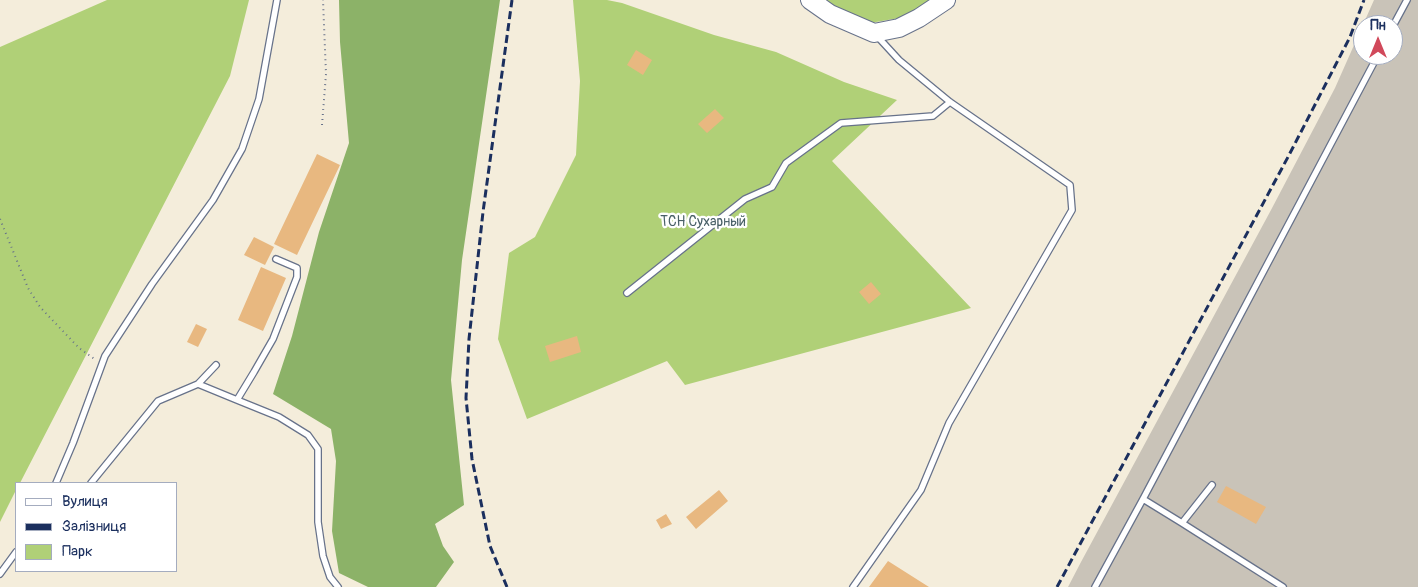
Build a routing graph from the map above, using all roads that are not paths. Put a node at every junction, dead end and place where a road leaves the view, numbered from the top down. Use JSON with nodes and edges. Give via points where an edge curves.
{"nodes":[{"id":1,"x":277,"y":0,"type":"edge"},
{"id":2,"x":810,"y":0,"type":"edge"},
{"id":3,"x":946,"y":0,"type":"edge"},
{"id":4,"x":1407,"y":0,"type":"edge"},
{"id":5,"x":1399,"y":15,"type":"edge"},
{"id":6,"x":874,"y":33,"type":"junction"},
{"id":7,"x":1373,"y":65,"type":"edge"},
{"id":8,"x":950,"y":102,"type":"junction"},
{"id":9,"x":276,"y":259,"type":"dead end"},
{"id":10,"x":627,"y":293,"type":"dead end"},
{"id":11,"x":216,"y":365,"type":"dead end"},
{"id":12,"x":198,"y":384,"type":"junction"},
{"id":13,"x":236,"y":400,"type":"junction"},
{"id":14,"x":56,"y":482,"type":"edge"},
{"id":15,"x":91,"y":482,"type":"edge"},
{"id":16,"x":1212,"y":484,"type":"dead end"},
{"id":17,"x":1143,"y":499,"type":"junction"},
{"id":18,"x":1182,"y":523,"type":"junction"},
{"id":19,"x":15,"y":553,"type":"edge"},
{"id":20,"x":0,"y":574,"type":"edge"},
{"id":21,"x":338,"y":587,"type":"edge"},
{"id":22,"x":853,"y":587,"type":"edge"},
{"id":23,"x":1095,"y":587,"type":"edge"},
{"id":24,"x":1283,"y":587,"type":"edge"}],
"edges":[{"from":1,"to":14,"type":"lane","via":[[259,99],[242,149],[213,200],[105,356]]},
{"from":2,"to":6,"type":"main road","via":[[830,14]]},
{"from":3,"to":6,"type":"main road","via":[[899,28]]},
{"from":4,"to":5,"type":"lane"},
{"from":6,"to":8,"type":"lane","via":[[899,60]]},
{"from":7,"to":17,"type":"lane"},
{"from":8,"to":10,"type":"lane","via":[[933,116],[841,123],[786,164],[772,188],[746,199]]},
{"from":8,"to":22,"type":"lane","via":[[1070,185],[1072,210],[949,423],[921,490]]},
{"from":9,"to":13,"type":"lane","via":[[296,268],[297,277],[272,339]]},
{"from":11,"to":12,"type":"lane"},
{"from":12,"to":13,"type":"lane"},
{"from":12,"to":15,"type":"lane","via":[[158,401]]},
{"from":13,"to":21,"type":"lane","via":[[279,417],[308,435],[318,449],[318,522],[323,556],[330,577]]},
{"from":16,"to":18,"type":"lane"},
{"from":17,"to":18,"type":"lane"},
{"from":17,"to":23,"type":"lane"},
{"from":18,"to":24,"type":"lane"},
{"from":19,"to":20,"type":"lane"}]}
